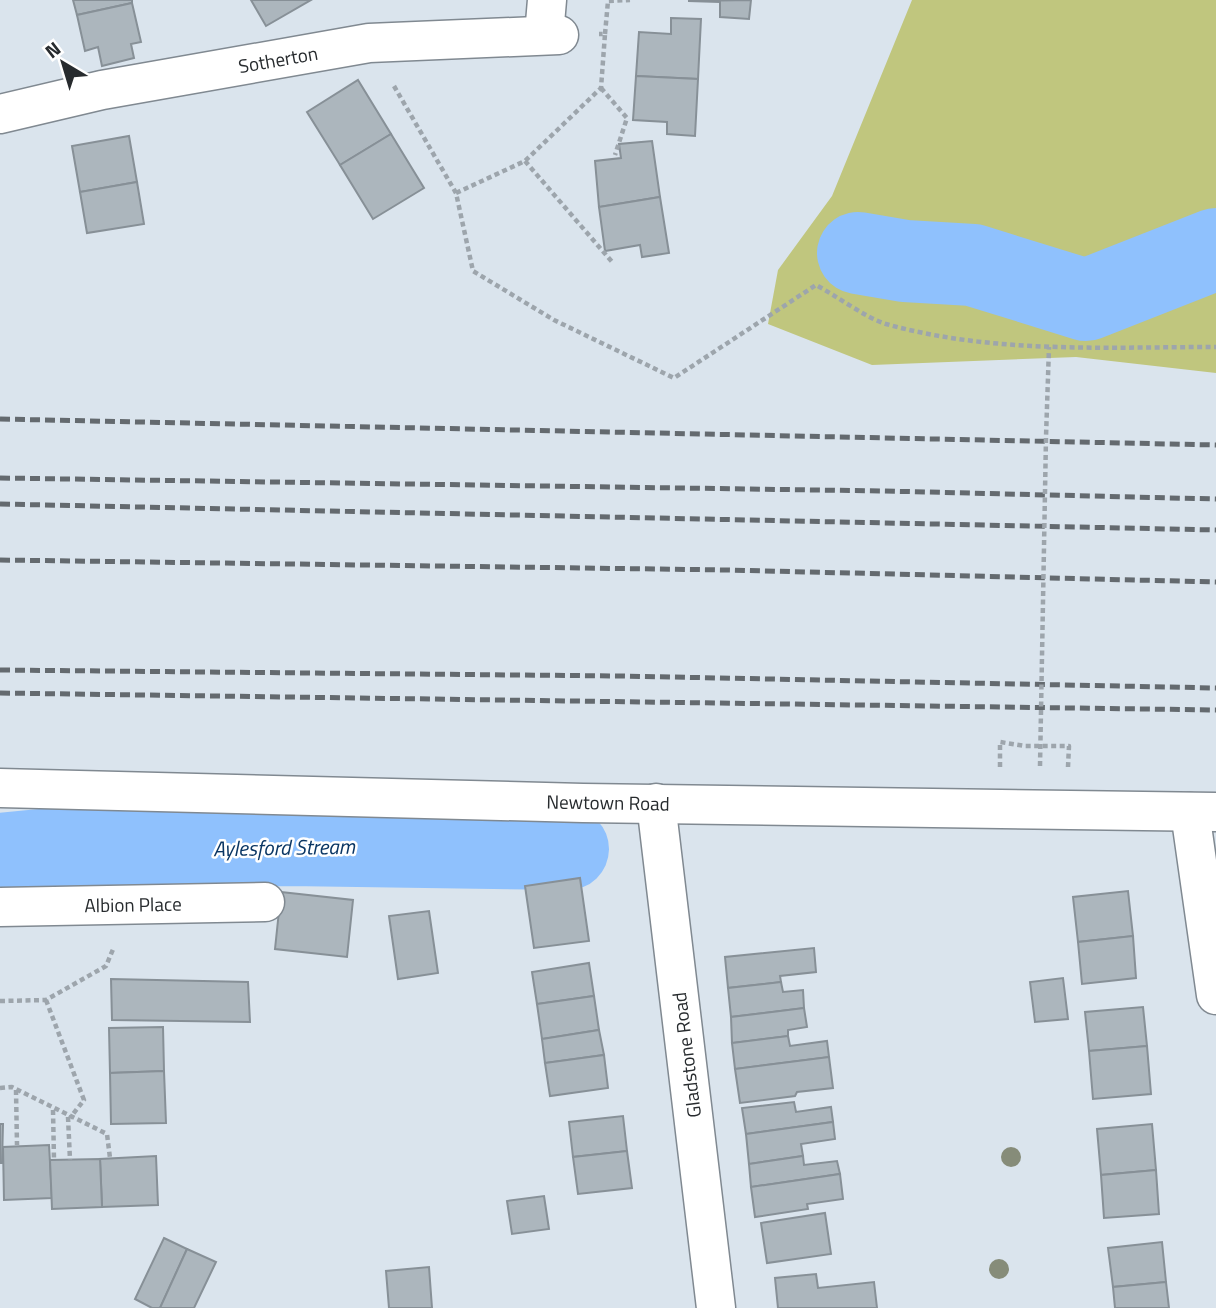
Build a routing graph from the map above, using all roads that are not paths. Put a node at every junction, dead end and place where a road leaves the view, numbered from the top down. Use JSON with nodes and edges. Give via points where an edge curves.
{"nodes":[{"id":1,"x":550,"y":24,"type":"edge"},
{"id":2,"x":0,"y":114,"type":"edge"},
{"id":3,"x":0,"y":788,"type":"edge"},
{"id":4,"x":643,"y":803,"type":"junction"},
{"id":5,"x":1203,"y":812,"type":"edge"},
{"id":6,"x":265,"y":902,"type":"dead end"},
{"id":7,"x":0,"y":906,"type":"edge"},
{"id":8,"x":1216,"y":995,"type":"edge"},
{"id":9,"x":716,"y":1308,"type":"edge"}],
"edges":[{"from":1,"to":2,"type":"street","name":"Sotherton","via":[[369,43],[102,90]]},
{"from":3,"to":4,"type":"street","name":"Newtown Road"},
{"from":4,"to":5,"type":"street","name":"Newtown Road"},
{"from":4,"to":9,"type":"street","name":"Gladstone Road"},
{"from":5,"to":8,"type":"street"},
{"from":6,"to":7,"type":"street","name":"Albion Place"}]}
